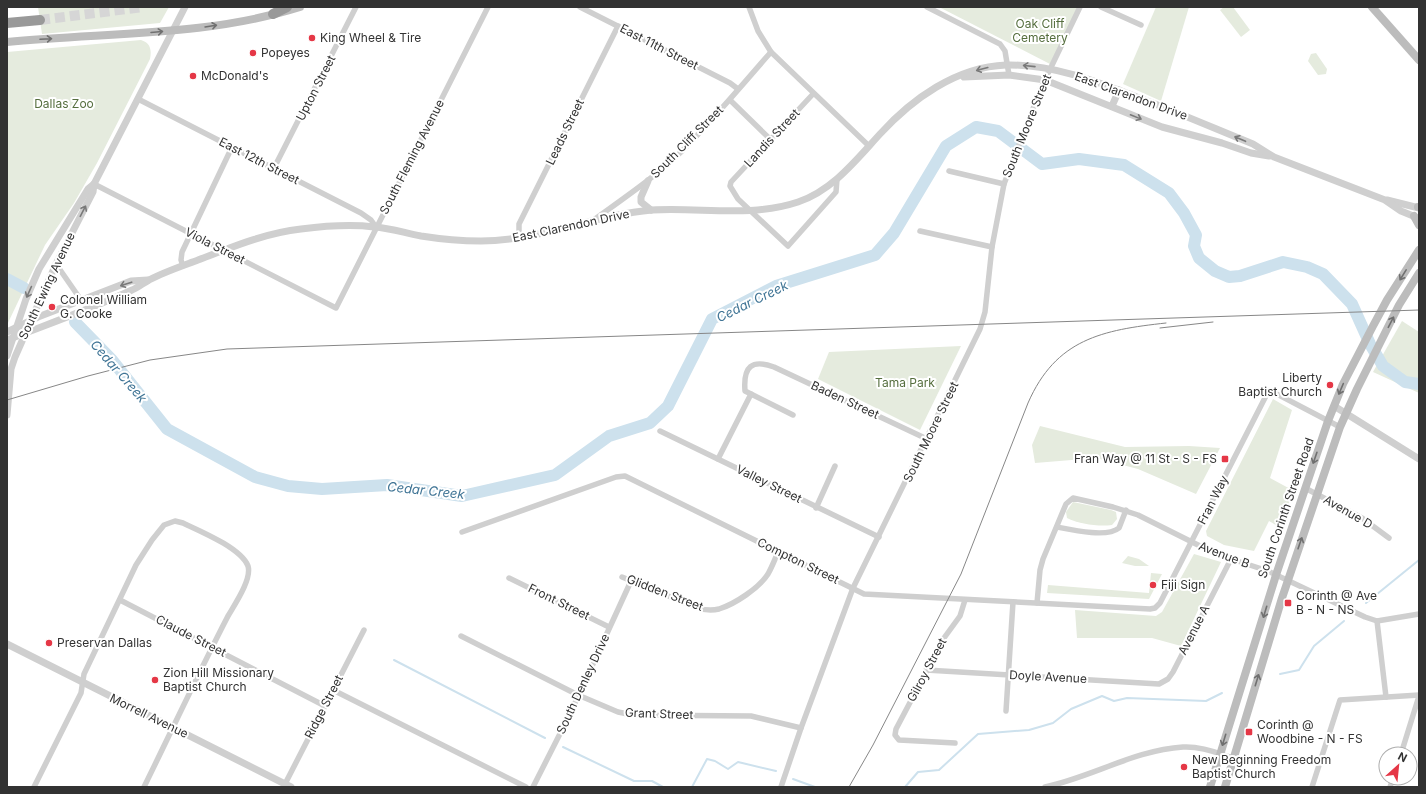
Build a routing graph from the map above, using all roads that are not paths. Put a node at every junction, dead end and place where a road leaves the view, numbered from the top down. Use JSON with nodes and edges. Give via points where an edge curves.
{"nodes":[{"id":1,"x":185,"y":7,"type":"edge"},
{"id":2,"x":287,"y":7,"type":"edge"},
{"id":3,"x":300,"y":7,"type":"edge"},
{"id":4,"x":356,"y":7,"type":"edge"},
{"id":5,"x":488,"y":7,"type":"edge"},
{"id":6,"x":580,"y":7,"type":"edge"},
{"id":7,"x":750,"y":7,"type":"edge"},
{"id":8,"x":927,"y":7,"type":"edge"},
{"id":9,"x":1080,"y":7,"type":"edge"},
{"id":10,"x":1101,"y":7,"type":"edge"},
{"id":11,"x":1372,"y":7,"type":"edge"},
{"id":12,"x":274,"y":14,"type":"junction"},
{"id":13,"x":40,"y":20,"type":"tunnel mouth"},
{"id":14,"x":7,"y":23,"type":"edge"},
{"id":15,"x":1141,"y":25,"type":"dead end"},
{"id":16,"x":618,"y":26,"type":"junction"},
{"id":17,"x":173,"y":30,"type":"junction"},
{"id":18,"x":7,"y":42,"type":"edge"},
{"id":19,"x":770,"y":52,"type":"junction"},
{"id":20,"x":1419,"y":60,"type":"edge"},
{"id":21,"x":1008,"y":65,"type":"junction"},
{"id":22,"x":1050,"y":69,"type":"junction"},
{"id":23,"x":1009,"y":75,"type":"junction"},
{"id":24,"x":957,"y":78,"type":"junction"},
{"id":25,"x":1045,"y":80,"type":"junction"},
{"id":26,"x":738,"y":89,"type":"junction"},
{"id":27,"x":1119,"y":90,"type":"junction"},
{"id":28,"x":813,"y":94,"type":"junction"},
{"id":29,"x":138,"y":99,"type":"junction"},
{"id":30,"x":730,"y":100,"type":"junction"},
{"id":31,"x":1112,"y":106,"type":"junction"},
{"id":32,"x":771,"y":140,"type":"junction"},
{"id":33,"x":869,"y":146,"type":"junction"},
{"id":34,"x":232,"y":148,"type":"junction"},
{"id":35,"x":1274,"y":157,"type":"junction"},
{"id":36,"x":274,"y":168,"type":"junction"},
{"id":37,"x":949,"y":171,"type":"dead end"},
{"id":38,"x":837,"y":179,"type":"junction"},
{"id":39,"x":648,"y":181,"type":"junction"},
{"id":40,"x":94,"y":184,"type":"junction"},
{"id":41,"x":1004,"y":184,"type":"junction"},
{"id":42,"x":1385,"y":200,"type":"junction"},
{"id":43,"x":1419,"y":208,"type":"edge"},
{"id":44,"x":651,"y":210,"type":"junction"},
{"id":45,"x":751,"y":211,"type":"junction"},
{"id":46,"x":1417,"y":217,"type":"edge"},
{"id":47,"x":593,"y":221,"type":"junction"},
{"id":48,"x":1419,"y":225,"type":"edge"},
{"id":49,"x":376,"y":227,"type":"junction"},
{"id":50,"x":920,"y":231,"type":"dead end"},
{"id":51,"x":190,"y":233,"type":"junction"},
{"id":52,"x":519,"y":238,"type":"junction"},
{"id":53,"x":992,"y":247,"type":"junction"},
{"id":54,"x":52,"y":248,"type":"junction"},
{"id":55,"x":224,"y":250,"type":"junction"},
{"id":56,"x":1419,"y":250,"type":"edge"},
{"id":57,"x":56,"y":264,"type":"junction"},
{"id":58,"x":182,"y":266,"type":"junction"},
{"id":59,"x":1419,"y":273,"type":"edge"},
{"id":60,"x":148,"y":280,"type":"junction"},
{"id":61,"x":81,"y":300,"type":"junction"},
{"id":62,"x":336,"y":308,"type":"joint"},
{"id":63,"x":29,"y":322,"type":"junction"},
{"id":64,"x":16,"y":328,"type":"junction"},
{"id":65,"x":7,"y":332,"type":"edge"},
{"id":66,"x":24,"y":334,"type":"junction"},
{"id":67,"x":10,"y":339,"type":"edge"},
{"id":68,"x":7,"y":356,"type":"edge"},
{"id":69,"x":751,"y":394,"type":"junction"},
{"id":70,"x":1334,"y":406,"type":"junction"},
{"id":71,"x":793,"y":414,"type":"dead end"},
{"id":72,"x":1346,"y":414,"type":"junction"},
{"id":73,"x":7,"y":415,"type":"edge"},
{"id":74,"x":1328,"y":421,"type":"junction"},
{"id":75,"x":1340,"y":427,"type":"junction"},
{"id":76,"x":660,"y":430,"type":"dead end"},
{"id":77,"x":927,"y":439,"type":"junction"},
{"id":78,"x":718,"y":459,"type":"junction"},
{"id":79,"x":1419,"y":459,"type":"edge"},
{"id":80,"x":835,"y":466,"type":"dead end"},
{"id":81,"x":1305,"y":488,"type":"junction"},
{"id":82,"x":1317,"y":494,"type":"junction"},
{"id":83,"x":816,"y":508,"type":"junction"},
{"id":84,"x":1126,"y":510,"type":"junction"},
{"id":85,"x":1057,"y":527,"type":"junction"},
{"id":86,"x":462,"y":532,"type":"dead end"},
{"id":87,"x":879,"y":537,"type":"junction"},
{"id":88,"x":1389,"y":538,"type":"dead end"},
{"id":89,"x":1191,"y":542,"type":"junction"},
{"id":90,"x":778,"y":552,"type":"junction"},
{"id":91,"x":1231,"y":559,"type":"junction"},
{"id":92,"x":1276,"y":575,"type":"junction"},
{"id":93,"x":622,"y":577,"type":"dead end"},
{"id":94,"x":509,"y":578,"type":"dead end"},
{"id":95,"x":1288,"y":580,"type":"junction"},
{"id":96,"x":631,"y":581,"type":"junction"},
{"id":97,"x":854,"y":588,"type":"junction"},
{"id":98,"x":120,"y":600,"type":"junction"},
{"id":99,"x":965,"y":600,"type":"junction"},
{"id":100,"x":1013,"y":602,"type":"junction"},
{"id":101,"x":1037,"y":603,"type":"junction"},
{"id":102,"x":1155,"y":608,"type":"joint"},
{"id":103,"x":1419,"y":614,"type":"edge"},
{"id":104,"x":1377,"y":621,"type":"junction"},
{"id":105,"x":609,"y":627,"type":"junction"},
{"id":106,"x":364,"y":630,"type":"dead end"},
{"id":107,"x":461,"y":636,"type":"dead end"},
{"id":108,"x":7,"y":644,"type":"edge"},
{"id":109,"x":212,"y":647,"type":"junction"},
{"id":110,"x":926,"y":670,"type":"junction"},
{"id":111,"x":1007,"y":675,"type":"junction"},
{"id":112,"x":1168,"y":679,"type":"joint"},
{"id":113,"x":82,"y":682,"type":"junction"},
{"id":114,"x":333,"y":690,"type":"junction"},
{"id":115,"x":578,"y":695,"type":"junction"},
{"id":116,"x":1419,"y":696,"type":"edge"},
{"id":117,"x":1386,"y":697,"type":"junction"},
{"id":118,"x":1236,"y":703,"type":"junction"},
{"id":119,"x":325,"y":706,"type":"junction"},
{"id":120,"x":1249,"y":707,"type":"junction"},
{"id":121,"x":1006,"y":711,"type":"dead end"},
{"id":122,"x":173,"y":728,"type":"junction"},
{"id":123,"x":801,"y":728,"type":"junction"},
{"id":124,"x":955,"y":744,"type":"dead end"},
{"id":125,"x":1403,"y":746,"type":"edge"},
{"id":126,"x":1220,"y":754,"type":"junction"},
{"id":127,"x":1233,"y":758,"type":"junction"},
{"id":128,"x":288,"y":786,"type":"edge"},
{"id":129,"x":34,"y":787,"type":"edge"},
{"id":130,"x":144,"y":787,"type":"edge"},
{"id":131,"x":526,"y":787,"type":"edge"},
{"id":132,"x":533,"y":787,"type":"edge"},
{"id":133,"x":781,"y":787,"type":"edge"},
{"id":134,"x":1045,"y":787,"type":"edge"},
{"id":135,"x":1210,"y":787,"type":"edge"},
{"id":136,"x":1225,"y":787,"type":"edge"},
{"id":137,"x":1312,"y":787,"type":"edge"}],
"edges":[{"from":1,"to":17,"type":"street","name":"South Ewing Avenue"},
{"from":2,"to":12,"type":"highway"},
{"from":3,"to":12,"type":"main road"},
{"from":4,"to":36,"type":"street","name":"Upton Street"},
{"from":5,"to":49,"type":"street","name":"South Fleming Avenue"},
{"from":6,"to":16,"type":"street","name":"East 11th Street"},
{"from":7,"to":19,"type":"street","via":[[758,31]]},
{"from":8,"to":21,"type":"street","via":[[1000,44],[1005,51]]},
{"from":9,"to":22,"type":"street","name":"South Moore Street"},
{"from":10,"to":15,"type":"street"},
{"from":11,"to":20,"type":"main road"},
{"from":17,"to":12,"type":"main road","one_way":true,"via":[[237,22]]},
{"from":13,"to":14,"type":"highway"},
{"from":16,"to":26,"type":"street","name":"East 11th Street"},
{"from":16,"to":52,"type":"street","name":"Leads Street","via":[[519,224]]},
{"from":18,"to":17,"type":"main road","one_way":true},
{"from":17,"to":29,"type":"street","name":"South Ewing Avenue"},
{"from":19,"to":26,"type":"street","name":"South Cliff Street"},
{"from":19,"to":28,"type":"street"},
{"from":22,"to":21,"type":"street","name":"East Clarendon Drive","one_way":true},
{"from":21,"to":23,"type":"street"},
{"from":21,"to":24,"type":"street","name":"East Clarendon Drive","one_way":true,"via":[[981,69]]},
{"from":22,"to":25,"type":"street","name":"South Moore Street"},
{"from":22,"to":27,"type":"street","name":"East Clarendon Drive"},
{"from":23,"to":24,"type":"street","name":"East Clarendon Drive"},
{"from":23,"to":25,"type":"street","name":"East Clarendon Drive"},
{"from":24,"to":33,"type":"street","name":"East Clarendon Drive","via":[[919,97]]},
{"from":25,"to":31,"type":"street","name":"East Clarendon Drive"},
{"from":25,"to":41,"type":"street","name":"South Moore Street"},
{"from":26,"to":30,"type":"street","name":"South Cliff Street"},
{"from":27,"to":31,"type":"street"},
{"from":35,"to":27,"type":"street","name":"East Clarendon Drive","one_way":true,"via":[[1254,144]]},
{"from":28,"to":32,"type":"street","name":"Landis Street"},
{"from":28,"to":33,"type":"street"},
{"from":29,"to":34,"type":"street","name":"East 12th Street"},
{"from":29,"to":40,"type":"street","name":"South Ewing Avenue"},
{"from":30,"to":32,"type":"street"},
{"from":30,"to":39,"type":"street","name":"South Cliff Street","via":[[681,152]]},
{"from":31,"to":35,"type":"street","name":"East Clarendon Drive","one_way":true,"via":[[1162,127],[1251,153]]},
{"from":32,"to":45,"type":"street","name":"Landis Street","via":[[731,182],[733,193]]},
{"from":33,"to":38,"type":"street","name":"East Clarendon Drive"},
{"from":34,"to":36,"type":"street","name":"East 12th Street"},
{"from":34,"to":51,"type":"street"},
{"from":35,"to":42,"type":"street","name":"East Clarendon Drive"},
{"from":36,"to":49,"type":"street","name":"East 12th Street","via":[[361,213]]},
{"from":37,"to":41,"type":"street"},
{"from":38,"to":45,"type":"street","name":"East Clarendon Drive","via":[[819,193],[799,202]]},
{"from":38,"to":45,"type":"street","via":[[836,192],[788,246]]},
{"from":39,"to":44,"type":"street","via":[[641,202]]},
{"from":39,"to":47,"type":"street","name":"South Cliff Street"},
{"from":40,"to":51,"type":"street","name":"Viola Street"},
{"from":40,"to":54,"type":"street","name":"South Ewing Avenue","via":[[88,189]]},
{"from":57,"to":40,"type":"street","name":"South Ewing Avenue","one_way":true,"via":[[93,192]]},
{"from":41,"to":53,"type":"street","name":"South Moore Street"},
{"from":42,"to":43,"type":"street","name":"East Clarendon Drive"},
{"from":42,"to":46,"type":"street","name":"East Clarendon Drive","via":[[1401,211]]},
{"from":44,"to":45,"type":"street","name":"East Clarendon Drive"},
{"from":44,"to":47,"type":"street","name":"East Clarendon Drive"},
{"from":46,"to":48,"type":"main road"},
{"from":47,"to":52,"type":"street","name":"East Clarendon Drive"},
{"from":49,"to":52,"type":"street","name":"East Clarendon Drive","via":[[452,240]]},
{"from":49,"to":55,"type":"street","name":"East Clarendon Drive","via":[[297,229],[249,240]]},
{"from":49,"to":62,"type":"street","name":"South Fleming Avenue"},
{"from":50,"to":53,"type":"street"},
{"from":51,"to":55,"type":"street","name":"Viola Street"},
{"from":51,"to":58,"type":"street","via":[[182,252]]},
{"from":53,"to":77,"type":"street","name":"South Moore Street","via":[[985,312],[980,329]]},
{"from":54,"to":57,"type":"street"},
{"from":54,"to":64,"type":"street","name":"South Ewing Avenue","one_way":true,"via":[[40,269]]},
{"from":55,"to":58,"type":"street","name":"East Clarendon Drive"},
{"from":55,"to":62,"type":"street","name":"Viola Street"},
{"from":56,"to":70,"type":"main road","name":"South Corinth Street Road","one_way":true,"via":[[1387,300]]},
{"from":57,"to":61,"type":"street"},
{"from":57,"to":63,"type":"street","name":"South Ewing Avenue"},
{"from":58,"to":60,"type":"street","name":"East Clarendon Drive"},
{"from":72,"to":59,"type":"main road","name":"South Corinth Street Road","one_way":true,"via":[[1399,305]]},
{"from":60,"to":61,"type":"street","name":"East Clarendon Drive","one_way":true,"via":[[131,282]]},
{"from":60,"to":66,"type":"street","name":"East Clarendon Drive","via":[[136,289]]},
{"from":61,"to":63,"type":"street","name":"East Clarendon Drive"},
{"from":63,"to":64,"type":"street","name":"East Clarendon Drive"},
{"from":63,"to":66,"type":"street","name":"South Ewing Avenue"},
{"from":64,"to":65,"type":"street","name":"East Clarendon Drive"},
{"from":64,"to":67,"type":"street","name":"South Ewing Avenue"},
{"from":66,"to":67,"type":"street","name":"East Clarendon Drive"},
{"from":66,"to":73,"type":"street","name":"South Ewing Avenue","via":[[11,369]]},
{"from":67,"to":68,"type":"street","name":"South Ewing Avenue"},
{"from":69,"to":71,"type":"street"},
{"from":69,"to":77,"type":"street","name":"Baden Street","via":[[745,390],[744,383],[748,370],[757,362],[763,362]]},
{"from":69,"to":78,"type":"street"},
{"from":70,"to":72,"type":"street"},
{"from":70,"to":74,"type":"main road","name":"South Corinth Street Road"},
{"from":72,"to":75,"type":"main road","name":"South Corinth Street Road"},
{"from":72,"to":79,"type":"street"},
{"from":74,"to":75,"type":"street"},
{"from":74,"to":81,"type":"main road","name":"South Corinth Street Road","one_way":true},
{"from":74,"to":89,"type":"street","name":"Fran Way","via":[[1269,390]]},
{"from":75,"to":82,"type":"main road","name":"South Corinth Street Road"},
{"from":76,"to":78,"type":"street","name":"Valley Street"},
{"from":77,"to":87,"type":"street","name":"South Moore Street"},
{"from":78,"to":83,"type":"street","name":"Valley Street"},
{"from":80,"to":83,"type":"street"},
{"from":81,"to":82,"type":"street","name":"Avenue D"},
{"from":81,"to":92,"type":"main road","name":"South Corinth Street Road"},
{"from":82,"to":88,"type":"street","name":"Avenue D","via":[[1362,518]]},
{"from":95,"to":82,"type":"main road","name":"South Corinth Street Road","one_way":true},
{"from":83,"to":87,"type":"street","name":"Valley Street"},
{"from":84,"to":85,"type":"street","via":[[1119,528],[1109,533]]},
{"from":84,"to":85,"type":"street","name":"Avenue B","via":[[1073,498],[1066,504]]},
{"from":84,"to":89,"type":"street","name":"Avenue B"},
{"from":85,"to":101,"type":"street","via":[[1040,570]]},
{"from":86,"to":90,"type":"street","name":"Compton Street","via":[[625,476]]},
{"from":87,"to":97,"type":"street","name":"South Moore Street"},
{"from":89,"to":91,"type":"street","name":"Avenue B"},
{"from":89,"to":102,"type":"street","name":"Fran Way"},
{"from":90,"to":96,"type":"street","name":"Glidden Street","via":[[767,575],[759,584],[735,602],[720,608],[705,610],[695,607]]},
{"from":90,"to":97,"type":"street","name":"Compton Street"},
{"from":91,"to":92,"type":"street","name":"Avenue B"},
{"from":91,"to":112,"type":"street","name":"Avenue A"},
{"from":92,"to":95,"type":"street","name":"Avenue B"},
{"from":92,"to":118,"type":"main road","name":"South Corinth Street Road","one_way":true},
{"from":93,"to":96,"type":"street","name":"Glidden Street"},
{"from":94,"to":105,"type":"street","name":"Front Street"},
{"from":95,"to":104,"type":"street","name":"Avenue B"},
{"from":120,"to":95,"type":"main road","name":"South Corinth Street Road","one_way":true},
{"from":96,"to":105,"type":"street","name":"South Denley Drive"},
{"from":97,"to":99,"type":"street","name":"Compton Street","via":[[864,594]]},
{"from":97,"to":123,"type":"street","name":"South Moore Street"},
{"from":98,"to":109,"type":"street","name":"Claude Street"},
{"from":98,"to":109,"type":"street","via":[[136,565],[164,525],[175,521],[183,523],[229,547],[247,565],[249,572]]},
{"from":98,"to":113,"type":"street"},
{"from":99,"to":100,"type":"street","name":"Compton Street"},
{"from":99,"to":110,"type":"street","name":"Gilroy Street","via":[[960,616]]},
{"from":100,"to":101,"type":"street","name":"Compton Street"},
{"from":100,"to":111,"type":"street"},
{"from":101,"to":102,"type":"street","name":"Compton Street"},
{"from":103,"to":104,"type":"street"},
{"from":104,"to":117,"type":"street"},
{"from":105,"to":115,"type":"street","name":"South Denley Drive"},
{"from":106,"to":114,"type":"street","name":"Ridge Street"},
{"from":107,"to":115,"type":"street","name":"Grant Street"},
{"from":108,"to":113,"type":"street","name":"Morrell Avenue"},
{"from":109,"to":119,"type":"street","name":"Claude Street"},
{"from":109,"to":122,"type":"street"},
{"from":110,"to":111,"type":"street","name":"Doyle Avenue"},
{"from":110,"to":124,"type":"street","name":"Gilroy Street","via":[[895,732],[896,738]]},
{"from":111,"to":112,"type":"street","name":"Doyle Avenue","via":[[1159,684]]},
{"from":111,"to":121,"type":"street"},
{"from":113,"to":122,"type":"street","name":"Morrell Avenue"},
{"from":113,"to":129,"type":"street","via":[[81,693]]},
{"from":114,"to":119,"type":"street","name":"Ridge Street"},
{"from":114,"to":131,"type":"street"},
{"from":115,"to":123,"type":"street","name":"Grant Street","via":[[618,712],[633,715],[751,716]]},
{"from":115,"to":132,"type":"street","name":"South Denley Drive"},
{"from":116,"to":117,"type":"street"},
{"from":116,"to":125,"type":"street"},
{"from":117,"to":137,"type":"street","via":[[1340,700]]},
{"from":118,"to":120,"type":"main road"},
{"from":118,"to":126,"type":"main road","name":"South Corinth Street Road","one_way":true},
{"from":119,"to":128,"type":"street","name":"Ridge Street"},
{"from":120,"to":127,"type":"main road","name":"South Corinth Street Road"},
{"from":122,"to":128,"type":"street","name":"Morrell Avenue"},
{"from":122,"to":130,"type":"street"},
{"from":123,"to":133,"type":"street","name":"South Moore Street"},
{"from":126,"to":127,"type":"street"},
{"from":126,"to":134,"type":"street","via":[[1182,747],[1145,754]]},
{"from":126,"to":135,"type":"main road","name":"South Corinth Street Road"},
{"from":127,"to":136,"type":"main road","name":"South Corinth Street Road"}]}
